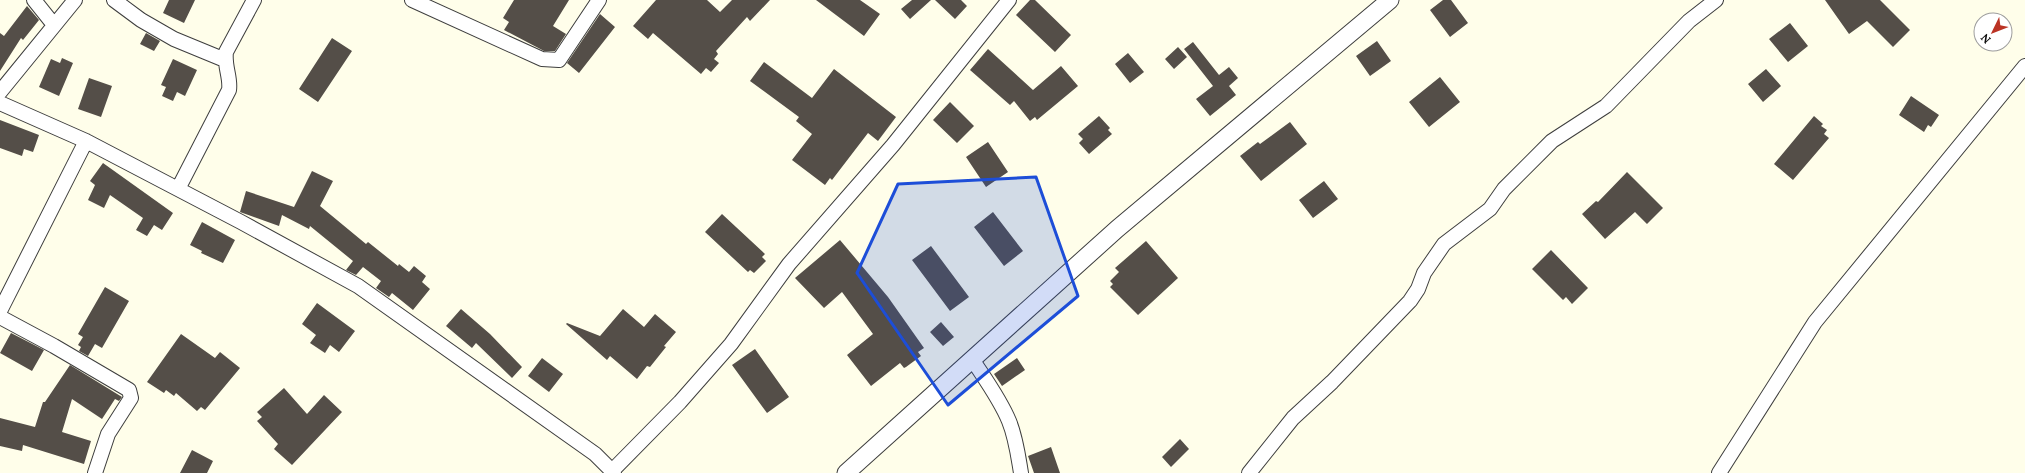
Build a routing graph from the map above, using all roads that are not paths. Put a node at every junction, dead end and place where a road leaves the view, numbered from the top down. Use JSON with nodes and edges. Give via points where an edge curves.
{"nodes":[{"id":1,"x":34,"y":0,"type":"edge"},
{"id":2,"x":75,"y":0,"type":"edge"},
{"id":3,"x":114,"y":0,"type":"edge"},
{"id":4,"x":254,"y":0,"type":"edge"},
{"id":5,"x":412,"y":0,"type":"edge"},
{"id":6,"x":599,"y":0,"type":"edge"},
{"id":7,"x":1390,"y":0,"type":"edge"},
{"id":8,"x":1716,"y":0,"type":"edge"},
{"id":9,"x":1003,"y":2,"type":"edge"},
{"id":10,"x":54,"y":25,"type":"junction"},
{"id":11,"x":225,"y":60,"type":"junction"},
{"id":12,"x":2025,"y":66,"type":"edge"},
{"id":13,"x":0,"y":92,"type":"edge"},
{"id":14,"x":0,"y":103,"type":"edge"},
{"id":15,"x":86,"y":141,"type":"junction"},
{"id":16,"x":178,"y":189,"type":"junction"},
{"id":17,"x":0,"y":311,"type":"edge"},
{"id":18,"x":0,"y":317,"type":"edge"},
{"id":19,"x":972,"y":359,"type":"junction"},
{"id":20,"x":613,"y":472,"type":"edge"},
{"id":21,"x":95,"y":473,"type":"edge"},
{"id":22,"x":846,"y":473,"type":"edge"},
{"id":23,"x":1021,"y":473,"type":"edge"},
{"id":24,"x":1249,"y":473,"type":"edge"},
{"id":25,"x":1719,"y":473,"type":"edge"}],
"edges":[{"from":1,"to":10,"type":"street"},
{"from":2,"to":10,"type":"street"},
{"from":3,"to":11,"type":"street","via":[[141,20],[174,39]]},
{"from":4,"to":11,"type":"street","via":[[231,41]]},
{"from":5,"to":6,"type":"street","via":[[542,60],[559,60]]},
{"from":7,"to":19,"type":"street","via":[[1173,181]]},
{"from":8,"to":24,"type":"street","via":[[1689,21],[1606,106],[1552,141],[1504,189],[1490,209],[1444,244],[1424,273],[1410,301],[1332,382],[1293,418]]},
{"from":9,"to":20,"type":"street","via":[[893,145],[789,264],[731,344]]},
{"from":10,"to":13,"type":"street"},
{"from":11,"to":16,"type":"street","via":[[230,83],[228,90]]},
{"from":12,"to":25,"type":"street","via":[[1815,322]]},
{"from":14,"to":15,"type":"street"},
{"from":15,"to":16,"type":"street"},
{"from":15,"to":17,"type":"street"},
{"from":16,"to":20,"type":"street","via":[[358,286],[595,454]]},
{"from":18,"to":21,"type":"street","via":[[129,390],[131,398],[108,434]]},
{"from":19,"to":22,"type":"street"},
{"from":19,"to":23,"type":"street","via":[[1009,421],[1016,441]]}]}
